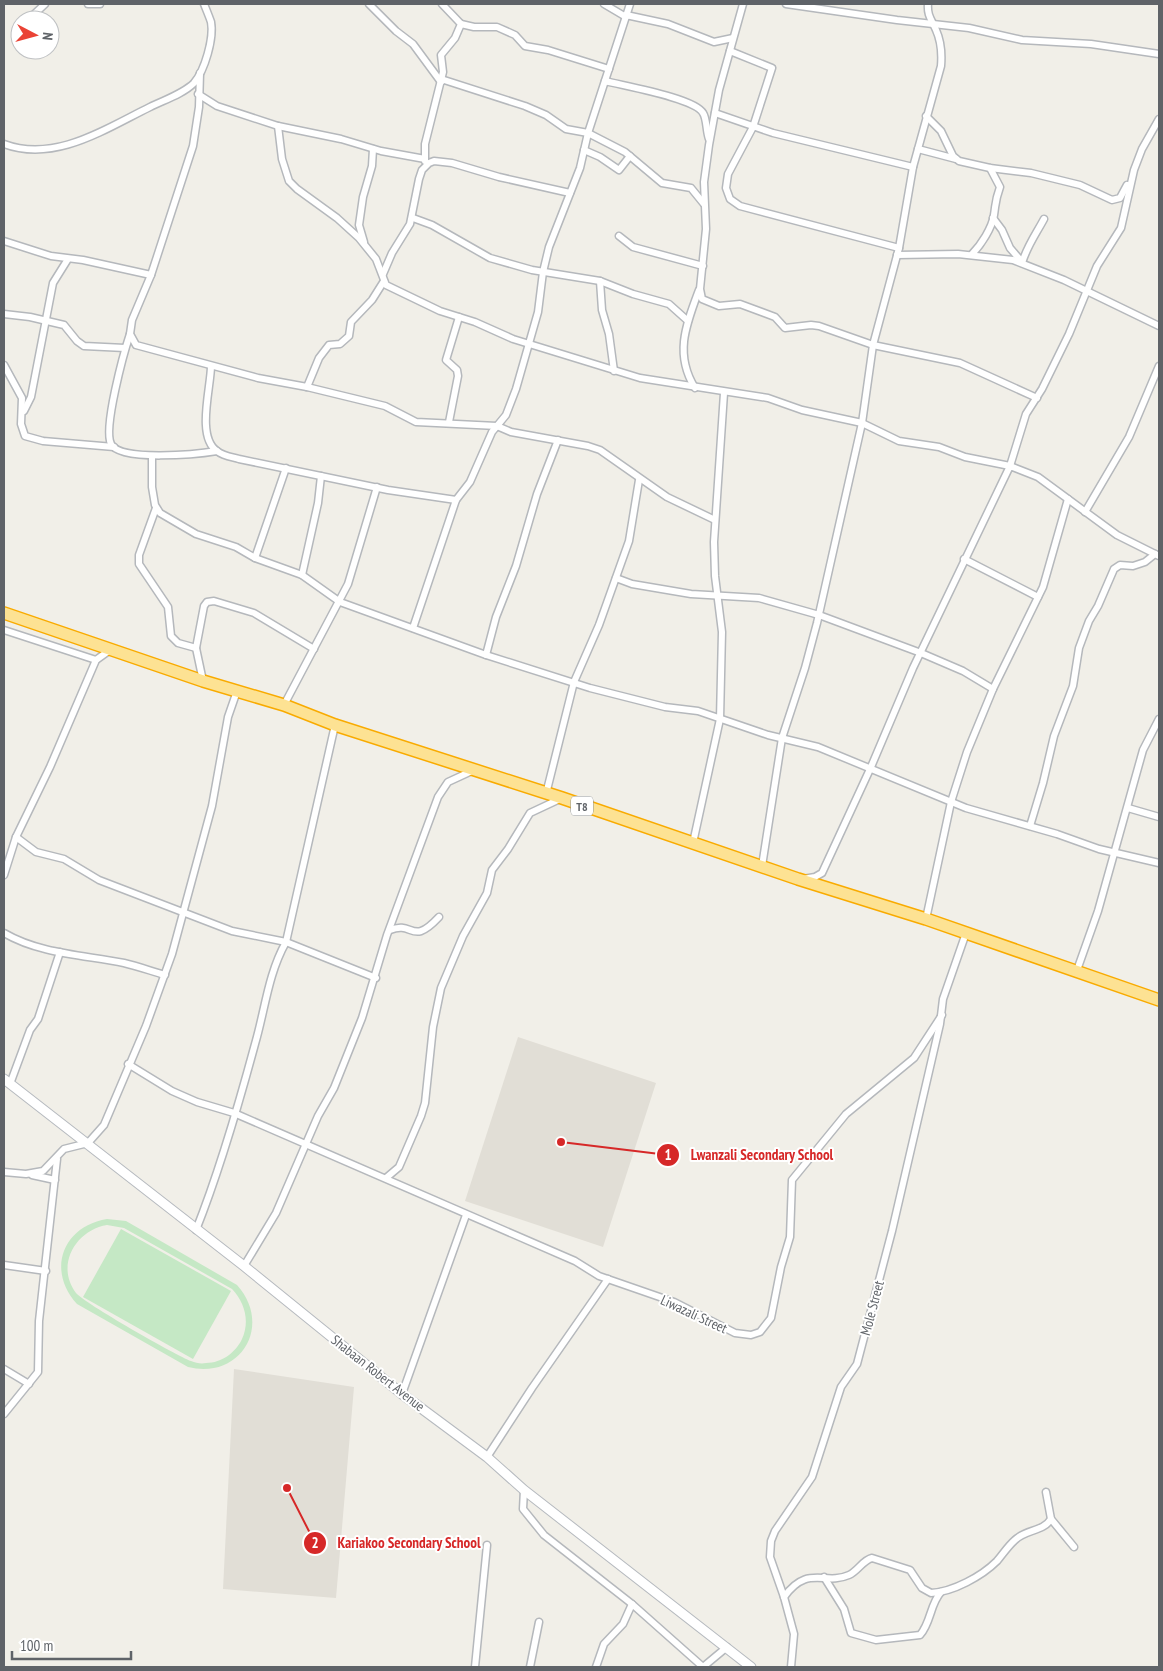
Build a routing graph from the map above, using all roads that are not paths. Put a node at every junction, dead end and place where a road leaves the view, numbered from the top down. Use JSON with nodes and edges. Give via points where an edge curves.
{"nodes":[{"id":1,"x":88,"y":4,"type":"edge"},
{"id":2,"x":100,"y":4,"type":"edge"},
{"id":3,"x":204,"y":4,"type":"edge"},
{"id":4,"x":369,"y":4,"type":"edge"},
{"id":5,"x":442,"y":4,"type":"edge"},
{"id":6,"x":604,"y":4,"type":"edge"},
{"id":7,"x":630,"y":4,"type":"edge"},
{"id":8,"x":743,"y":4,"type":"edge"},
{"id":9,"x":786,"y":4,"type":"edge"},
{"id":10,"x":928,"y":4,"type":"edge"},
{"id":11,"x":626,"y":16,"type":"junction"},
{"id":12,"x":930,"y":22,"type":"junction"},
{"id":13,"x":461,"y":24,"type":"junction"},
{"id":14,"x":733,"y":38,"type":"junction"},
{"id":15,"x":730,"y":51,"type":"junction"},
{"id":16,"x":1159,"y":54,"type":"edge"},
{"id":17,"x":609,"y":69,"type":"junction"},
{"id":18,"x":200,"y":73,"type":"junction"},
{"id":19,"x":441,"y":80,"type":"junction"},
{"id":20,"x":605,"y":81,"type":"junction"},
{"id":21,"x":198,"y":94,"type":"junction"},
{"id":22,"x":715,"y":113,"type":"junction"},
{"id":23,"x":926,"y":116,"type":"junction"},
{"id":24,"x":1159,"y":119,"type":"edge"},
{"id":25,"x":278,"y":126,"type":"junction"},
{"id":26,"x":753,"y":126,"type":"junction"},
{"id":27,"x":588,"y":134,"type":"junction"},
{"id":28,"x":710,"y":140,"type":"junction"},
{"id":29,"x":4,"y":144,"type":"edge"},
{"id":30,"x":373,"y":149,"type":"junction"},
{"id":31,"x":918,"y":149,"type":"junction"},
{"id":32,"x":584,"y":150,"type":"junction"},
{"id":33,"x":630,"y":156,"type":"junction"},
{"id":34,"x":957,"y":160,"type":"junction"},
{"id":35,"x":425,"y":162,"type":"junction"},
{"id":36,"x":914,"y":166,"type":"junction"},
{"id":37,"x":990,"y":168,"type":"junction"},
{"id":38,"x":1134,"y":170,"type":"junction"},
{"id":39,"x":570,"y":193,"type":"junction"},
{"id":40,"x":704,"y":204,"type":"junction"},
{"id":41,"x":412,"y":218,"type":"junction"},
{"id":42,"x":993,"y":218,"type":"junction"},
{"id":43,"x":1044,"y":218,"type":"dead end"},
{"id":44,"x":619,"y":236,"type":"dead end"},
{"id":45,"x":4,"y":241,"type":"edge"},
{"id":46,"x":364,"y":244,"type":"junction"},
{"id":47,"x":898,"y":251,"type":"junction"},
{"id":48,"x":972,"y":254,"type":"junction"},
{"id":49,"x":68,"y":259,"type":"junction"},
{"id":50,"x":1022,"y":262,"type":"junction"},
{"id":51,"x":703,"y":266,"type":"junction"},
{"id":52,"x":543,"y":272,"type":"junction"},
{"id":53,"x":151,"y":275,"type":"junction"},
{"id":54,"x":383,"y":278,"type":"junction"},
{"id":55,"x":600,"y":281,"type":"junction"},
{"id":56,"x":700,"y":289,"type":"junction"},
{"id":57,"x":1086,"y":292,"type":"junction"},
{"id":58,"x":4,"y":314,"type":"edge"},
{"id":59,"x":459,"y":317,"type":"junction"},
{"id":60,"x":46,"y":321,"type":"junction"},
{"id":61,"x":688,"y":321,"type":"junction"},
{"id":62,"x":1159,"y":326,"type":"edge"},
{"id":63,"x":130,"y":334,"type":"junction"},
{"id":64,"x":528,"y":344,"type":"junction"},
{"id":65,"x":872,"y":345,"type":"junction"},
{"id":66,"x":125,"y":348,"type":"junction"},
{"id":67,"x":4,"y":365,"type":"edge"},
{"id":68,"x":211,"y":366,"type":"junction"},
{"id":69,"x":1159,"y":366,"type":"edge"},
{"id":70,"x":614,"y":371,"type":"junction"},
{"id":71,"x":307,"y":387,"type":"junction"},
{"id":72,"x":695,"y":388,"type":"junction"},
{"id":73,"x":724,"y":393,"type":"junction"},
{"id":74,"x":1037,"y":398,"type":"junction"},
{"id":75,"x":21,"y":415,"type":"junction"},
{"id":76,"x":449,"y":422,"type":"junction"},
{"id":77,"x":862,"y":423,"type":"junction"},
{"id":78,"x":497,"y":426,"type":"junction"},
{"id":79,"x":558,"y":440,"type":"junction"},
{"id":80,"x":114,"y":447,"type":"junction"},
{"id":81,"x":217,"y":452,"type":"junction"},
{"id":82,"x":152,"y":456,"type":"junction"},
{"id":83,"x":1010,"y":466,"type":"junction"},
{"id":84,"x":286,"y":468,"type":"junction"},
{"id":85,"x":321,"y":476,"type":"junction"},
{"id":86,"x":639,"y":480,"type":"junction"},
{"id":87,"x":377,"y":488,"type":"junction"},
{"id":88,"x":1068,"y":499,"type":"junction"},
{"id":89,"x":456,"y":500,"type":"junction"},
{"id":90,"x":156,"y":508,"type":"junction"},
{"id":91,"x":1085,"y":512,"type":"junction"},
{"id":92,"x":715,"y":520,"type":"junction"},
{"id":93,"x":1157,"y":555,"type":"edge"},
{"id":94,"x":255,"y":558,"type":"junction"},
{"id":95,"x":964,"y":559,"type":"junction"},
{"id":96,"x":302,"y":576,"type":"junction"},
{"id":97,"x":616,"y":578,"type":"junction"},
{"id":98,"x":717,"y":595,"type":"junction"},
{"id":99,"x":1038,"y":596,"type":"junction"},
{"id":100,"x":340,"y":602,"type":"junction"},
{"id":101,"x":4,"y":613,"type":"edge"},
{"id":102,"x":819,"y":615,"type":"junction"},
{"id":103,"x":413,"y":628,"type":"junction"},
{"id":104,"x":4,"y":630,"type":"edge"},
{"id":105,"x":196,"y":648,"type":"junction"},
{"id":106,"x":314,"y":649,"type":"junction"},
{"id":107,"x":110,"y":650,"type":"junction"},
{"id":108,"x":921,"y":652,"type":"junction"},
{"id":109,"x":486,"y":655,"type":"junction"},
{"id":110,"x":96,"y":660,"type":"junction"},
{"id":111,"x":203,"y":681,"type":"junction"},
{"id":112,"x":574,"y":682,"type":"junction"},
{"id":113,"x":993,"y":689,"type":"junction"},
{"id":114,"x":237,"y":691,"type":"junction"},
{"id":115,"x":284,"y":705,"type":"junction"},
{"id":116,"x":720,"y":719,"type":"junction"},
{"id":117,"x":1159,"y":719,"type":"edge"},
{"id":118,"x":335,"y":726,"type":"junction"},
{"id":119,"x":782,"y":738,"type":"junction"},
{"id":120,"x":871,"y":768,"type":"junction"},
{"id":121,"x":475,"y":770,"type":"junction"},
{"id":122,"x":546,"y":794,"type":"junction"},
{"id":123,"x":562,"y":798,"type":"junction"},
{"id":124,"x":951,"y":802,"type":"junction"},
{"id":125,"x":1128,"y":808,"type":"junction"},
{"id":126,"x":1159,"y":817,"type":"edge"},
{"id":127,"x":1030,"y":826,"type":"junction"},
{"id":128,"x":16,"y":837,"type":"junction"},
{"id":129,"x":693,"y":843,"type":"junction"},
{"id":130,"x":1113,"y":853,"type":"junction"},
{"id":131,"x":1159,"y":863,"type":"edge"},
{"id":132,"x":762,"y":866,"type":"junction"},
{"id":133,"x":4,"y":875,"type":"edge"},
{"id":134,"x":798,"y":879,"type":"junction"},
{"id":135,"x":184,"y":912,"type":"junction"},
{"id":136,"x":440,"y":917,"type":"dead end"},
{"id":137,"x":926,"y":919,"type":"junction"},
{"id":138,"x":390,"y":930,"type":"junction"},
{"id":139,"x":4,"y":933,"type":"edge"},
{"id":140,"x":966,"y":934,"type":"junction"},
{"id":141,"x":286,"y":942,"type":"junction"},
{"id":142,"x":60,"y":952,"type":"junction"},
{"id":143,"x":1076,"y":972,"type":"junction"},
{"id":144,"x":165,"y":974,"type":"junction"},
{"id":145,"x":376,"y":978,"type":"junction"},
{"id":146,"x":1159,"y":1000,"type":"edge"},
{"id":147,"x":942,"y":1015,"type":"junction"},
{"id":148,"x":128,"y":1064,"type":"junction"},
{"id":149,"x":7,"y":1081,"type":"edge"},
{"id":150,"x":234,"y":1113,"type":"junction"},
{"id":151,"x":88,"y":1143,"type":"junction"},
{"id":152,"x":306,"y":1144,"type":"junction"},
{"id":153,"x":57,"y":1158,"type":"junction"},
{"id":154,"x":4,"y":1172,"type":"edge"},
{"id":155,"x":26,"y":1174,"type":"junction"},
{"id":156,"x":386,"y":1178,"type":"junction"},
{"id":157,"x":55,"y":1180,"type":"junction"},
{"id":158,"x":466,"y":1215,"type":"junction"},
{"id":159,"x":196,"y":1230,"type":"junction"},
{"id":160,"x":4,"y":1265,"type":"edge"},
{"id":161,"x":244,"y":1266,"type":"junction"},
{"id":162,"x":46,"y":1272,"type":"junction"},
{"id":163,"x":608,"y":1279,"type":"junction"},
{"id":164,"x":4,"y":1369,"type":"edge"},
{"id":165,"x":29,"y":1384,"type":"junction"},
{"id":166,"x":402,"y":1394,"type":"junction"},
{"id":167,"x":4,"y":1414,"type":"edge"},
{"id":168,"x":487,"y":1457,"type":"junction"},
{"id":169,"x":524,"y":1490,"type":"junction"},
{"id":170,"x":1046,"y":1492,"type":"dead end"},
{"id":171,"x":1051,"y":1519,"type":"junction"},
{"id":172,"x":487,"y":1545,"type":"dead end"},
{"id":173,"x":1074,"y":1547,"type":"dead end"},
{"id":174,"x":824,"y":1577,"type":"junction"},
{"id":175,"x":942,"y":1591,"type":"junction"},
{"id":176,"x":784,"y":1597,"type":"junction"},
{"id":177,"x":632,"y":1604,"type":"junction"},
{"id":178,"x":539,"y":1622,"type":"dead end"},
{"id":179,"x":727,"y":1647,"type":"junction"},
{"id":180,"x":475,"y":1667,"type":"edge"},
{"id":181,"x":530,"y":1667,"type":"edge"},
{"id":182,"x":596,"y":1667,"type":"edge"},
{"id":183,"x":703,"y":1667,"type":"edge"},
{"id":184,"x":751,"y":1667,"type":"edge"},
{"id":185,"x":791,"y":1667,"type":"edge"}],
"edges":[{"from":1,"to":2,"type":"street"},
{"from":3,"to":18,"type":"street","via":[[211,32]]},
{"from":4,"to":19,"type":"street","via":[[413,44]]},
{"from":5,"to":13,"type":"street"},
{"from":6,"to":11,"type":"street"},
{"from":7,"to":11,"type":"street"},
{"from":8,"to":14,"type":"street"},
{"from":9,"to":12,"type":"street"},
{"from":10,"to":12,"type":"street"},
{"from":11,"to":14,"type":"street","via":[[668,24],[714,42]]},
{"from":11,"to":17,"type":"street"},
{"from":12,"to":16,"type":"street","via":[[1022,40],[1091,44]]},
{"from":12,"to":23,"type":"street","via":[[937,32],[942,56]]},
{"from":13,"to":17,"type":"street","via":[[497,27],[515,35],[525,46]]},
{"from":13,"to":19,"type":"street","via":[[441,55]]},
{"from":14,"to":15,"type":"street"},
{"from":15,"to":22,"type":"street"},
{"from":15,"to":26,"type":"street","via":[[772,68]]},
{"from":17,"to":20,"type":"street"},
{"from":18,"to":21,"type":"street"},
{"from":18,"to":29,"type":"street","via":[[194,82],[178,93],[72,143],[32,152]]},
{"from":19,"to":27,"type":"street","via":[[517,102],[546,115],[566,129]]},
{"from":19,"to":35,"type":"street","via":[[425,144]]},
{"from":20,"to":27,"type":"street"},
{"from":20,"to":28,"type":"street","via":[[655,92],[700,109]]},
{"from":21,"to":25,"type":"street","via":[[217,106]]},
{"from":21,"to":53,"type":"street","via":[[193,146]]},
{"from":22,"to":26,"type":"street"},
{"from":22,"to":28,"type":"street"},
{"from":23,"to":31,"type":"street"},
{"from":23,"to":34,"type":"street","via":[[941,131]]},
{"from":24,"to":38,"type":"street"},
{"from":25,"to":30,"type":"street","via":[[342,138]]},
{"from":25,"to":46,"type":"street","via":[[282,159],[289,181],[337,218]]},
{"from":26,"to":36,"type":"street"},
{"from":26,"to":47,"type":"street","via":[[726,183],[727,196],[733,202]]},
{"from":27,"to":32,"type":"street"},
{"from":27,"to":33,"type":"street"},
{"from":28,"to":40,"type":"street"},
{"from":30,"to":35,"type":"street"},
{"from":30,"to":46,"type":"street","via":[[359,225]]},
{"from":31,"to":34,"type":"street"},
{"from":31,"to":36,"type":"street"},
{"from":32,"to":33,"type":"street","via":[[620,170]]},
{"from":32,"to":39,"type":"street"},
{"from":33,"to":40,"type":"street","via":[[662,183],[692,189]]},
{"from":34,"to":37,"type":"street"},
{"from":35,"to":39,"type":"street","via":[[442,161]]},
{"from":35,"to":41,"type":"street"},
{"from":36,"to":47,"type":"street"},
{"from":37,"to":38,"type":"street","via":[[1031,173],[1080,185],[1112,200],[1125,192]]},
{"from":37,"to":42,"type":"street","via":[[1000,186]]},
{"from":38,"to":57,"type":"street","via":[[1121,228],[1107,248]]},
{"from":39,"to":52,"type":"street"},
{"from":40,"to":51,"type":"street"},
{"from":41,"to":52,"type":"street","via":[[490,258]]},
{"from":41,"to":54,"type":"street","via":[[392,253]]},
{"from":42,"to":48,"type":"street"},
{"from":42,"to":50,"type":"street"},
{"from":43,"to":50,"type":"street"},
{"from":44,"to":51,"type":"street","via":[[633,247]]},
{"from":45,"to":49,"type":"street"},
{"from":46,"to":54,"type":"street"},
{"from":47,"to":48,"type":"street"},
{"from":47,"to":65,"type":"street"},
{"from":48,"to":50,"type":"street"},
{"from":49,"to":53,"type":"street"},
{"from":49,"to":60,"type":"street","via":[[53,282]]},
{"from":50,"to":57,"type":"street"},
{"from":51,"to":56,"type":"street"},
{"from":52,"to":55,"type":"street"},
{"from":52,"to":64,"type":"street","via":[[538,312]]},
{"from":53,"to":63,"type":"street","via":[[132,320]]},
{"from":54,"to":59,"type":"street","via":[[396,290]]},
{"from":54,"to":71,"type":"street","via":[[372,300],[350,324],[349,336],[340,344],[329,345],[319,358]]},
{"from":55,"to":61,"type":"street","via":[[664,302]]},
{"from":55,"to":70,"type":"street"},
{"from":56,"to":61,"type":"street"},
{"from":56,"to":65,"type":"street","via":[[700,296],[705,302],[718,306],[740,304],[775,317],[785,328],[819,326]]},
{"from":57,"to":62,"type":"street"},
{"from":57,"to":74,"type":"street"},
{"from":58,"to":60,"type":"street"},
{"from":59,"to":64,"type":"street"},
{"from":59,"to":76,"type":"street","via":[[446,360],[458,376]]},
{"from":60,"to":66,"type":"street","via":[[64,325],[84,346]]},
{"from":60,"to":75,"type":"street","via":[[31,397]]},
{"from":61,"to":72,"type":"street","via":[[685,370]]},
{"from":63,"to":66,"type":"street"},
{"from":63,"to":68,"type":"street","via":[[133,342],[141,347]]},
{"from":64,"to":70,"type":"street"},
{"from":64,"to":78,"type":"street","via":[[509,408]]},
{"from":65,"to":74,"type":"street","via":[[960,364]]},
{"from":65,"to":77,"type":"street"},
{"from":66,"to":80,"type":"street","via":[[110,427]]},
{"from":67,"to":75,"type":"street","via":[[22,398]]},
{"from":68,"to":71,"type":"street"},
{"from":68,"to":81,"type":"street","via":[[206,425],[207,436]]},
{"from":69,"to":91,"type":"street","via":[[1129,436]]},
{"from":70,"to":72,"type":"street","via":[[657,383]]},
{"from":71,"to":76,"type":"street","via":[[385,406],[416,422]]},
{"from":72,"to":73,"type":"street"},
{"from":73,"to":77,"type":"street","via":[[768,398],[802,410]]},
{"from":73,"to":92,"type":"street"},
{"from":74,"to":83,"type":"street","via":[[1026,414]]},
{"from":75,"to":80,"type":"street","via":[[21,431],[30,439]]},
{"from":76,"to":78,"type":"street"},
{"from":77,"to":83,"type":"street","via":[[899,441],[938,447],[965,457]]},
{"from":77,"to":102,"type":"street"},
{"from":78,"to":79,"type":"street","via":[[511,432]]},
{"from":78,"to":89,"type":"street","via":[[470,482]]},
{"from":79,"to":86,"type":"street","via":[[600,450]]},
{"from":79,"to":109,"type":"street","via":[[537,494]]},
{"from":80,"to":82,"type":"street"},
{"from":81,"to":82,"type":"street"},
{"from":81,"to":84,"type":"street"},
{"from":82,"to":90,"type":"street"},
{"from":83,"to":88,"type":"street","via":[[1038,478]]},
{"from":83,"to":95,"type":"street"},
{"from":84,"to":85,"type":"street"},
{"from":84,"to":94,"type":"street"},
{"from":85,"to":87,"type":"street"},
{"from":85,"to":96,"type":"street"},
{"from":86,"to":92,"type":"street","via":[[685,508]]},
{"from":86,"to":97,"type":"street","via":[[633,525]]},
{"from":87,"to":89,"type":"street"},
{"from":87,"to":100,"type":"street","via":[[355,564]]},
{"from":88,"to":91,"type":"street"},
{"from":88,"to":99,"type":"street","via":[[1046,581]]},
{"from":89,"to":103,"type":"street"},
{"from":90,"to":94,"type":"street","via":[[187,529],[236,547]]},
{"from":90,"to":105,"type":"street","via":[[139,555],[140,564],[168,607],[171,636],[178,643]]},
{"from":91,"to":93,"type":"street","via":[[1117,535]]},
{"from":92,"to":98,"type":"street"},
{"from":93,"to":127,"type":"street","via":[[1133,566],[1120,565],[1114,569],[1088,621],[1079,648],[1073,686],[1054,736]]},
{"from":94,"to":96,"type":"street"},
{"from":95,"to":99,"type":"street"},
{"from":95,"to":108,"type":"street"},
{"from":96,"to":100,"type":"street"},
{"from":97,"to":98,"type":"street","via":[[664,590]]},
{"from":97,"to":112,"type":"street"},
{"from":98,"to":102,"type":"street","via":[[759,598]]},
{"from":98,"to":116,"type":"street","via":[[722,632]]},
{"from":99,"to":113,"type":"street"},
{"from":100,"to":103,"type":"street"},
{"from":100,"to":106,"type":"street"},
{"from":101,"to":107,"type":"highway","number":"T8"},
{"from":102,"to":108,"type":"street"},
{"from":102,"to":119,"type":"street","via":[[806,668]]},
{"from":103,"to":109,"type":"street"},
{"from":104,"to":110,"type":"street"},
{"from":105,"to":106,"type":"street","via":[[204,606],[214,601],[254,613]]},
{"from":105,"to":111,"type":"street"},
{"from":106,"to":115,"type":"street"},
{"from":107,"to":110,"type":"street"},
{"from":107,"to":111,"type":"highway","number":"T8"},
{"from":108,"to":113,"type":"street"},
{"from":108,"to":120,"type":"street"},
{"from":109,"to":112,"type":"street"},
{"from":110,"to":128,"type":"street"},
{"from":111,"to":114,"type":"highway","number":"T8"},
{"from":112,"to":116,"type":"street"},
{"from":112,"to":122,"type":"street"},
{"from":113,"to":124,"type":"street"},
{"from":114,"to":115,"type":"highway","number":"T8"},
{"from":114,"to":135,"type":"street","via":[[228,717],[214,796]]},
{"from":115,"to":118,"type":"highway","number":"T8"},
{"from":116,"to":119,"type":"street"},
{"from":116,"to":129,"type":"street"},
{"from":117,"to":125,"type":"street","via":[[1143,750]]},
{"from":118,"to":121,"type":"highway","number":"T8"},
{"from":118,"to":141,"type":"street"},
{"from":119,"to":120,"type":"street","via":[[818,747]]},
{"from":119,"to":132,"type":"street"},
{"from":120,"to":124,"type":"street"},
{"from":120,"to":134,"type":"street","via":[[822,873]]},
{"from":121,"to":122,"type":"highway","number":"T8"},
{"from":121,"to":138,"type":"street","via":[[455,777],[444,786]]},
{"from":122,"to":123,"type":"highway","number":"T8"},
{"from":123,"to":129,"type":"highway","number":"T8"},
{"from":123,"to":156,"type":"street","via":[[530,813],[492,870],[487,893],[463,936],[441,988],[424,1108],[399,1167]]},
{"from":124,"to":127,"type":"street"},
{"from":124,"to":137,"type":"street"},
{"from":125,"to":126,"type":"street"},
{"from":125,"to":130,"type":"street"},
{"from":127,"to":130,"type":"street"},
{"from":128,"to":133,"type":"street"},
{"from":128,"to":135,"type":"street","via":[[36,852],[64,859],[99,880]]},
{"from":129,"to":132,"type":"highway","number":"T8"},
{"from":130,"to":131,"type":"street"},
{"from":130,"to":143,"type":"street","via":[[1098,911]]},
{"from":132,"to":134,"type":"highway","number":"T8"},
{"from":134,"to":137,"type":"highway","number":"T8"},
{"from":135,"to":141,"type":"street","via":[[232,931]]},
{"from":135,"to":144,"type":"street"},
{"from":136,"to":138,"type":"street","via":[[423,931]]},
{"from":137,"to":140,"type":"highway","number":"T8"},
{"from":138,"to":145,"type":"street"},
{"from":139,"to":142,"type":"street"},
{"from":140,"to":143,"type":"highway","number":"T8"},
{"from":140,"to":147,"type":"street","name":"Mole Street","via":[[943,999]]},
{"from":141,"to":145,"type":"street"},
{"from":141,"to":150,"type":"street","via":[[275,963]]},
{"from":142,"to":144,"type":"street"},
{"from":142,"to":149,"type":"street","via":[[37,1023],[30,1030]]},
{"from":143,"to":146,"type":"highway","number":"T8"},
{"from":144,"to":148,"type":"street"},
{"from":145,"to":152,"type":"street","via":[[334,1088]]},
{"from":147,"to":163,"type":"street","name":"Liwazali Street","via":[[914,1058],[846,1114],[792,1180],[790,1237],[772,1318],[760,1332],[747,1336],[735,1333],[674,1302]]},
{"from":147,"to":176,"type":"street","name":"Mole Street","via":[[857,1364],[841,1387],[812,1477],[771,1541],[771,1563]]},
{"from":148,"to":150,"type":"street","name":"Liwazali Street","via":[[172,1091]]},
{"from":148,"to":151,"type":"street","via":[[104,1125]]},
{"from":149,"to":151,"type":"street","name":"Shabaan Robert Avenue"},
{"from":150,"to":152,"type":"street","name":"Liwazali Street"},
{"from":150,"to":159,"type":"street","via":[[217,1176]]},
{"from":151,"to":153,"type":"street","via":[[67,1148]]},
{"from":151,"to":159,"type":"street","name":"Shabaan Robert Avenue"},
{"from":152,"to":156,"type":"street","name":"Liwazali Street"},
{"from":152,"to":161,"type":"street","via":[[276,1213]]},
{"from":153,"to":155,"type":"street","via":[[43,1171]]},
{"from":153,"to":157,"type":"street"},
{"from":154,"to":155,"type":"street"},
{"from":155,"to":157,"type":"street"},
{"from":156,"to":158,"type":"street","name":"Liwazali Street"},
{"from":157,"to":162,"type":"street"},
{"from":158,"to":163,"type":"street","name":"Liwazali Street","via":[[575,1261]]},
{"from":158,"to":166,"type":"street"},
{"from":159,"to":161,"type":"street","name":"Shabaan Robert Avenue"},
{"from":160,"to":162,"type":"street"},
{"from":161,"to":166,"type":"street","name":"Shabaan Robert Avenue"},
{"from":162,"to":165,"type":"street","via":[[40,1321],[40,1361],[38,1372]]},
{"from":163,"to":168,"type":"street"},
{"from":164,"to":165,"type":"street"},
{"from":165,"to":167,"type":"street"},
{"from":166,"to":168,"type":"street","name":"Shabaan Robert Avenue"},
{"from":168,"to":169,"type":"street","name":"Shabaan Robert Avenue"},
{"from":169,"to":177,"type":"street","via":[[523,1509],[544,1535]]},
{"from":169,"to":179,"type":"street","name":"Shabaan Robert Avenue"},
{"from":170,"to":171,"type":"street"},
{"from":171,"to":173,"type":"street"},
{"from":171,"to":175,"type":"street","via":[[1046,1526],[1015,1539],[996,1562],[972,1578]]},
{"from":172,"to":180,"type":"street"},
{"from":174,"to":175,"type":"street","via":[[850,1574],[868,1559],[875,1559],[910,1570],[928,1592]]},
{"from":174,"to":175,"type":"street","via":[[844,1609],[850,1632],[870,1639],[920,1635],[928,1622],[935,1598]]},
{"from":174,"to":176,"type":"street","via":[[799,1582]]},
{"from":176,"to":185,"type":"street","name":"Mole Street","via":[[794,1634]]},
{"from":177,"to":182,"type":"street","via":[[623,1624],[604,1644]]},
{"from":177,"to":183,"type":"street"},
{"from":178,"to":181,"type":"street"},
{"from":179,"to":183,"type":"street"},
{"from":179,"to":184,"type":"street","name":"Shabaan Robert Avenue"}]}
